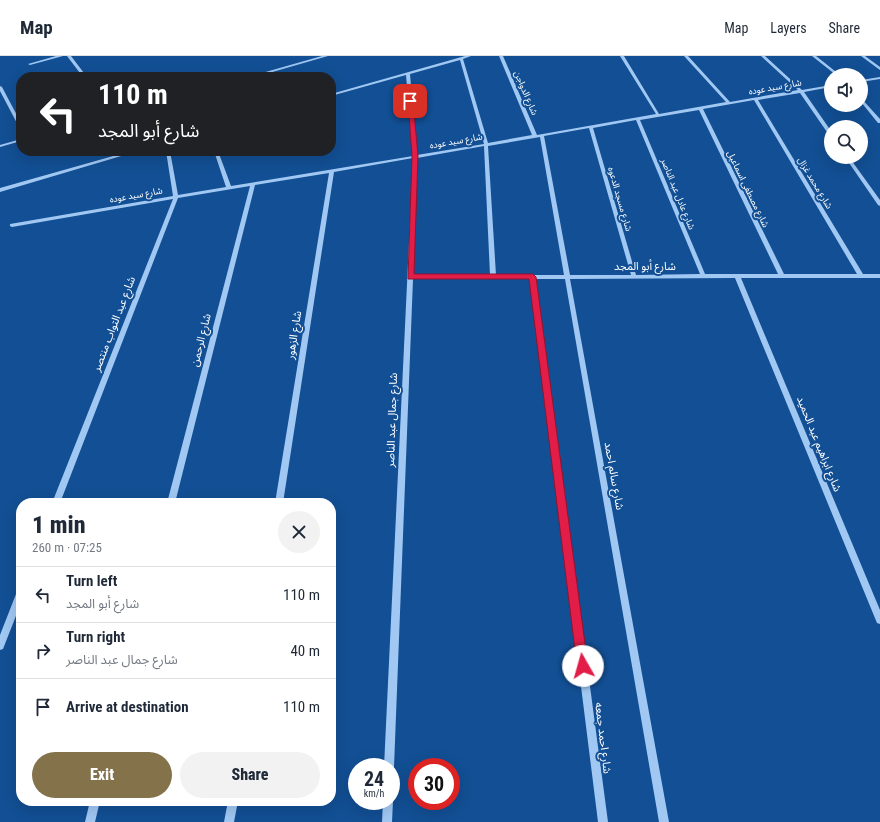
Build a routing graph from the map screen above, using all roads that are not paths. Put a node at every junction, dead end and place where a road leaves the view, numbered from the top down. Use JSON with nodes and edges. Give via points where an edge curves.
{"nodes":[{"id":1,"x":61,"y":56,"type":"edge"},
{"id":2,"x":69,"y":56,"type":"edge"},
{"id":3,"x":326,"y":56,"type":"edge"},
{"id":4,"x":469,"y":56,"type":"edge"},
{"id":5,"x":501,"y":56,"type":"edge"},
{"id":6,"x":622,"y":56,"type":"edge"},
{"id":7,"x":686,"y":56,"type":"edge"},
{"id":8,"x":763,"y":56,"type":"edge"},
{"id":9,"x":814,"y":56,"type":"edge"},
{"id":10,"x":863,"y":56,"type":"edge"},
{"id":11,"x":461,"y":58,"type":"junction"},
{"id":12,"x":30,"y":64,"type":"dead end"},
{"id":13,"x":829,"y":68,"type":"edge"},
{"id":14,"x":880,"y":69,"type":"edge"},
{"id":15,"x":82,"y":72,"type":"edge"},
{"id":16,"x":268,"y":72,"type":"edge"},
{"id":17,"x":408,"y":74,"type":"junction"},
{"id":18,"x":880,"y":78,"type":"edge"},
{"id":19,"x":868,"y":80,"type":"edge"},
{"id":20,"x":824,"y":87,"type":"edge"},
{"id":21,"x":0,"y":88,"type":"edge"},
{"id":22,"x":801,"y":91,"type":"junction"},
{"id":23,"x":336,"y":94,"type":"edge"},
{"id":24,"x":755,"y":99,"type":"junction"},
{"id":25,"x":729,"y":103,"type":"junction"},
{"id":26,"x":868,"y":107,"type":"edge"},
{"id":27,"x":700,"y":108,"type":"junction"},
{"id":28,"x":658,"y":115,"type":"junction"},
{"id":29,"x":16,"y":118,"type":"edge"},
{"id":30,"x":638,"y":119,"type":"junction"},
{"id":31,"x":880,"y":122,"type":"edge"},
{"id":32,"x":824,"y":124,"type":"edge"},
{"id":33,"x":591,"y":127,"type":"junction"},
{"id":34,"x":539,"y":135,"type":"junction"},
{"id":35,"x":16,"y":141,"type":"edge"},
{"id":36,"x":486,"y":144,"type":"junction"},
{"id":37,"x":0,"y":146,"type":"edge"},
{"id":38,"x":119,"y":156,"type":"edge"},
{"id":39,"x":169,"y":156,"type":"edge"},
{"id":40,"x":218,"y":156,"type":"edge"},
{"id":41,"x":415,"y":156,"type":"junction"},
{"id":42,"x":852,"y":164,"type":"edge"},
{"id":43,"x":332,"y":170,"type":"junction"},
{"id":44,"x":253,"y":184,"type":"junction"},
{"id":45,"x":229,"y":188,"type":"junction"},
{"id":46,"x":0,"y":190,"type":"edge"},
{"id":47,"x":176,"y":197,"type":"junction"},
{"id":48,"x":880,"y":204,"type":"edge"},
{"id":49,"x":12,"y":224,"type":"dead end"},
{"id":50,"x":567,"y":276,"type":"junction"},
{"id":51,"x":634,"y":276,"type":"junction"},
{"id":52,"x":703,"y":276,"type":"junction"},
{"id":53,"x":738,"y":276,"type":"junction"},
{"id":54,"x":782,"y":276,"type":"junction"},
{"id":55,"x":861,"y":276,"type":"junction"},
{"id":56,"x":410,"y":277,"type":"junction"},
{"id":57,"x":493,"y":277,"type":"junction"},
{"id":58,"x":533,"y":277,"type":"junction"},
{"id":59,"x":879,"y":277,"type":"edge"},
{"id":60,"x":58,"y":498,"type":"edge"},
{"id":61,"x":173,"y":498,"type":"edge"},
{"id":62,"x":280,"y":498,"type":"edge"},
{"id":63,"x":16,"y":605,"type":"edge"},
{"id":64,"x":880,"y":620,"type":"edge"},
{"id":65,"x":0,"y":646,"type":"edge"},
{"id":66,"x":390,"y":758,"type":"edge"},
{"id":67,"x":94,"y":806,"type":"edge"},
{"id":68,"x":232,"y":806,"type":"edge"},
{"id":69,"x":388,"y":810,"type":"edge"},
{"id":70,"x":90,"y":822,"type":"edge"},
{"id":71,"x":229,"y":822,"type":"edge"},
{"id":72,"x":387,"y":822,"type":"edge"},
{"id":73,"x":603,"y":822,"type":"edge"},
{"id":74,"x":664,"y":822,"type":"edge"}],
"edges":[{"from":1,"to":12,"type":"street"},
{"from":2,"to":15,"type":"street"},
{"from":3,"to":16,"type":"street"},
{"from":4,"to":11,"type":"street"},
{"from":5,"to":34,"type":"street","name":"شارع الدواجن"},
{"from":6,"to":28,"type":"street"},
{"from":7,"to":25,"type":"street"},
{"from":8,"to":22,"type":"street"},
{"from":9,"to":13,"type":"street"},
{"from":10,"to":14,"type":"street"},
{"from":11,"to":17,"type":"street"},
{"from":11,"to":36,"type":"street"},
{"from":17,"to":23,"type":"street"},
{"from":17,"to":41,"type":"street","name":"شارع جمال عبد الناصر"},
{"from":18,"to":19,"type":"street"},
{"from":20,"to":22,"type":"street","name":"شارع سيد عوده"},
{"from":21,"to":29,"type":"street"},
{"from":22,"to":24,"type":"street","name":"شارع سيد عوده"},
{"from":22,"to":32,"type":"street"},
{"from":24,"to":25,"type":"street","name":"شارع سيد عوده"},
{"from":24,"to":55,"type":"street","name":"شارع محمد غزال"},
{"from":25,"to":27,"type":"street","name":"شارع سيد عوده"},
{"from":26,"to":31,"type":"street"},
{"from":27,"to":28,"type":"street","name":"شارع سيد عوده"},
{"from":27,"to":54,"type":"street","name":"شارع مصطفى اسماعيل"},
{"from":28,"to":30,"type":"street","name":"شارع سيد عوده"},
{"from":30,"to":33,"type":"street","name":"شارع سيد عوده"},
{"from":30,"to":52,"type":"street","name":"شارع عادل عبد الناصر"},
{"from":33,"to":34,"type":"street","name":"شارع سيد عوده"},
{"from":33,"to":51,"type":"street","name":"شارع مسجد الدعوه"},
{"from":34,"to":36,"type":"street","name":"شارع سيد عوده"},
{"from":34,"to":50,"type":"street","name":"شارع سالم احمد"},
{"from":35,"to":37,"type":"street"},
{"from":36,"to":41,"type":"street","name":"شارع سيد عوده"},
{"from":36,"to":57,"type":"street"},
{"from":38,"to":46,"type":"street"},
{"from":39,"to":47,"type":"street"},
{"from":40,"to":45,"type":"street"},
{"from":41,"to":43,"type":"street","name":"شارع سيد عوده"},
{"from":41,"to":56,"type":"street","name":"شارع جمال عبد الناصر"},
{"from":42,"to":48,"type":"street"},
{"from":43,"to":44,"type":"street","name":"شارع سيد عوده"},
{"from":43,"to":62,"type":"street","name":"شارع الزهور"},
{"from":44,"to":45,"type":"street","name":"شارع سيد عوده"},
{"from":44,"to":61,"type":"street","name":"شارع الرحمن"},
{"from":45,"to":47,"type":"street","name":"شارع سيد عوده"},
{"from":47,"to":49,"type":"street","name":"شارع سيد عوده"},
{"from":47,"to":60,"type":"street","name":"شارع عبد التواب منتصر"},
{"from":50,"to":51,"type":"street","name":"شارع أبو المجد"},
{"from":50,"to":58,"type":"street","name":"شارع أبو المجد"},
{"from":50,"to":74,"type":"street","name":"شارع سالم احمد"},
{"from":51,"to":52,"type":"street","name":"شارع أبو المجد"},
{"from":52,"to":53,"type":"street","name":"شارع أبو المجد"},
{"from":53,"to":54,"type":"street","name":"شارع أبو المجد"},
{"from":53,"to":64,"type":"street","name":"شارع ابراهيم عبد الحميد"},
{"from":54,"to":55,"type":"street","name":"شارع أبو المجد"},
{"from":55,"to":59,"type":"street","name":"شارع أبو المجد"},
{"from":56,"to":57,"type":"street","name":"شارع أبو المجد"},
{"from":56,"to":66,"type":"street","name":"شارع جمال عبد الناصر"},
{"from":57,"to":58,"type":"street","name":"شارع أبو المجد"},
{"from":58,"to":73,"type":"street","name":"شارع احمد جمعه"},
{"from":63,"to":65,"type":"street"},
{"from":67,"to":70,"type":"street"},
{"from":68,"to":71,"type":"street"},
{"from":69,"to":72,"type":"street"}]}
